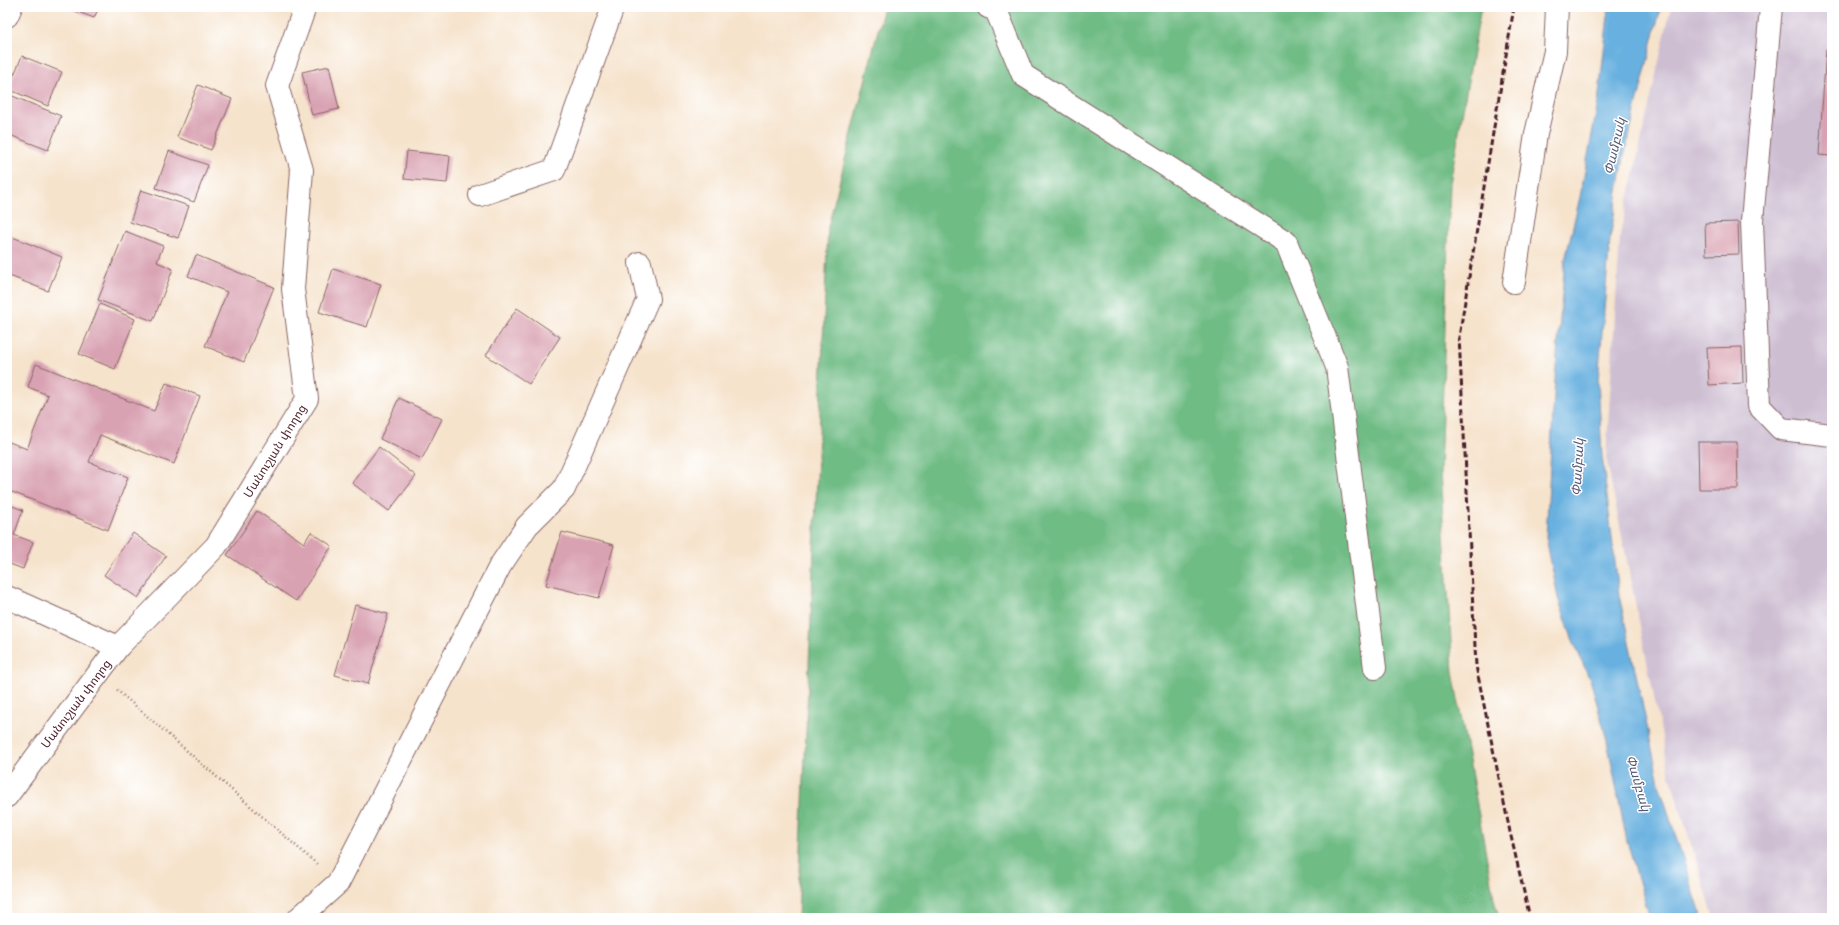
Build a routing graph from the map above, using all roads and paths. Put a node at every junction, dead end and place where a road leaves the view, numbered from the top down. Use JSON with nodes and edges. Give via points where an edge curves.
{"nodes":[{"id":1,"x":11,"y":7,"type":"edge"},
{"id":2,"x":305,"y":7,"type":"edge"},
{"id":3,"x":613,"y":7,"type":"edge"},
{"id":4,"x":988,"y":7,"type":"edge"},
{"id":5,"x":1557,"y":7,"type":"edge"},
{"id":6,"x":1771,"y":7,"type":"edge"},
{"id":7,"x":7,"y":16,"type":"edge"},
{"id":8,"x":480,"y":195,"type":"dead end"},
{"id":9,"x":640,"y":263,"type":"dead end"},
{"id":10,"x":1514,"y":282,"type":"dead end"},
{"id":11,"x":1832,"y":435,"type":"edge"},
{"id":12,"x":7,"y":597,"type":"edge"},
{"id":13,"x":118,"y":647,"type":"junction"},
{"id":14,"x":1375,"y":668,"type":"dead end"},
{"id":15,"x":98,"y":673,"type":"junction"},
{"id":16,"x":7,"y":796,"type":"edge"},
{"id":17,"x":338,"y":882,"type":"junction"},
{"id":18,"x":299,"y":918,"type":"edge"}],
"edges":[{"from":1,"to":7,"type":"street"},
{"from":2,"to":13,"type":"street","name":"Մանուշյան փողոց","via":[[277,86],[302,170],[293,289],[307,399],[216,546]]},
{"from":3,"to":8,"type":"street","via":[[554,170]]},
{"from":4,"to":14,"type":"street","via":[[996,10],[1024,75],[1286,242],[1337,367]]},
{"from":5,"to":10,"type":"street","via":[[1555,51],[1536,134]]},
{"from":6,"to":11,"type":"street","via":[[1752,221],[1759,406],[1781,429]]},
{"from":9,"to":17,"type":"street","via":[[648,299],[564,488],[527,526],[500,566]]},
{"from":12,"to":13,"type":"street"},
{"from":13,"to":15,"type":"street","name":"Մանուշյան փողոց"},
{"from":15,"to":16,"type":"street","name":"Մանուշյան փողոց"},
{"from":15,"to":17,"type":"path"},
{"from":17,"to":18,"type":"street"}]}
